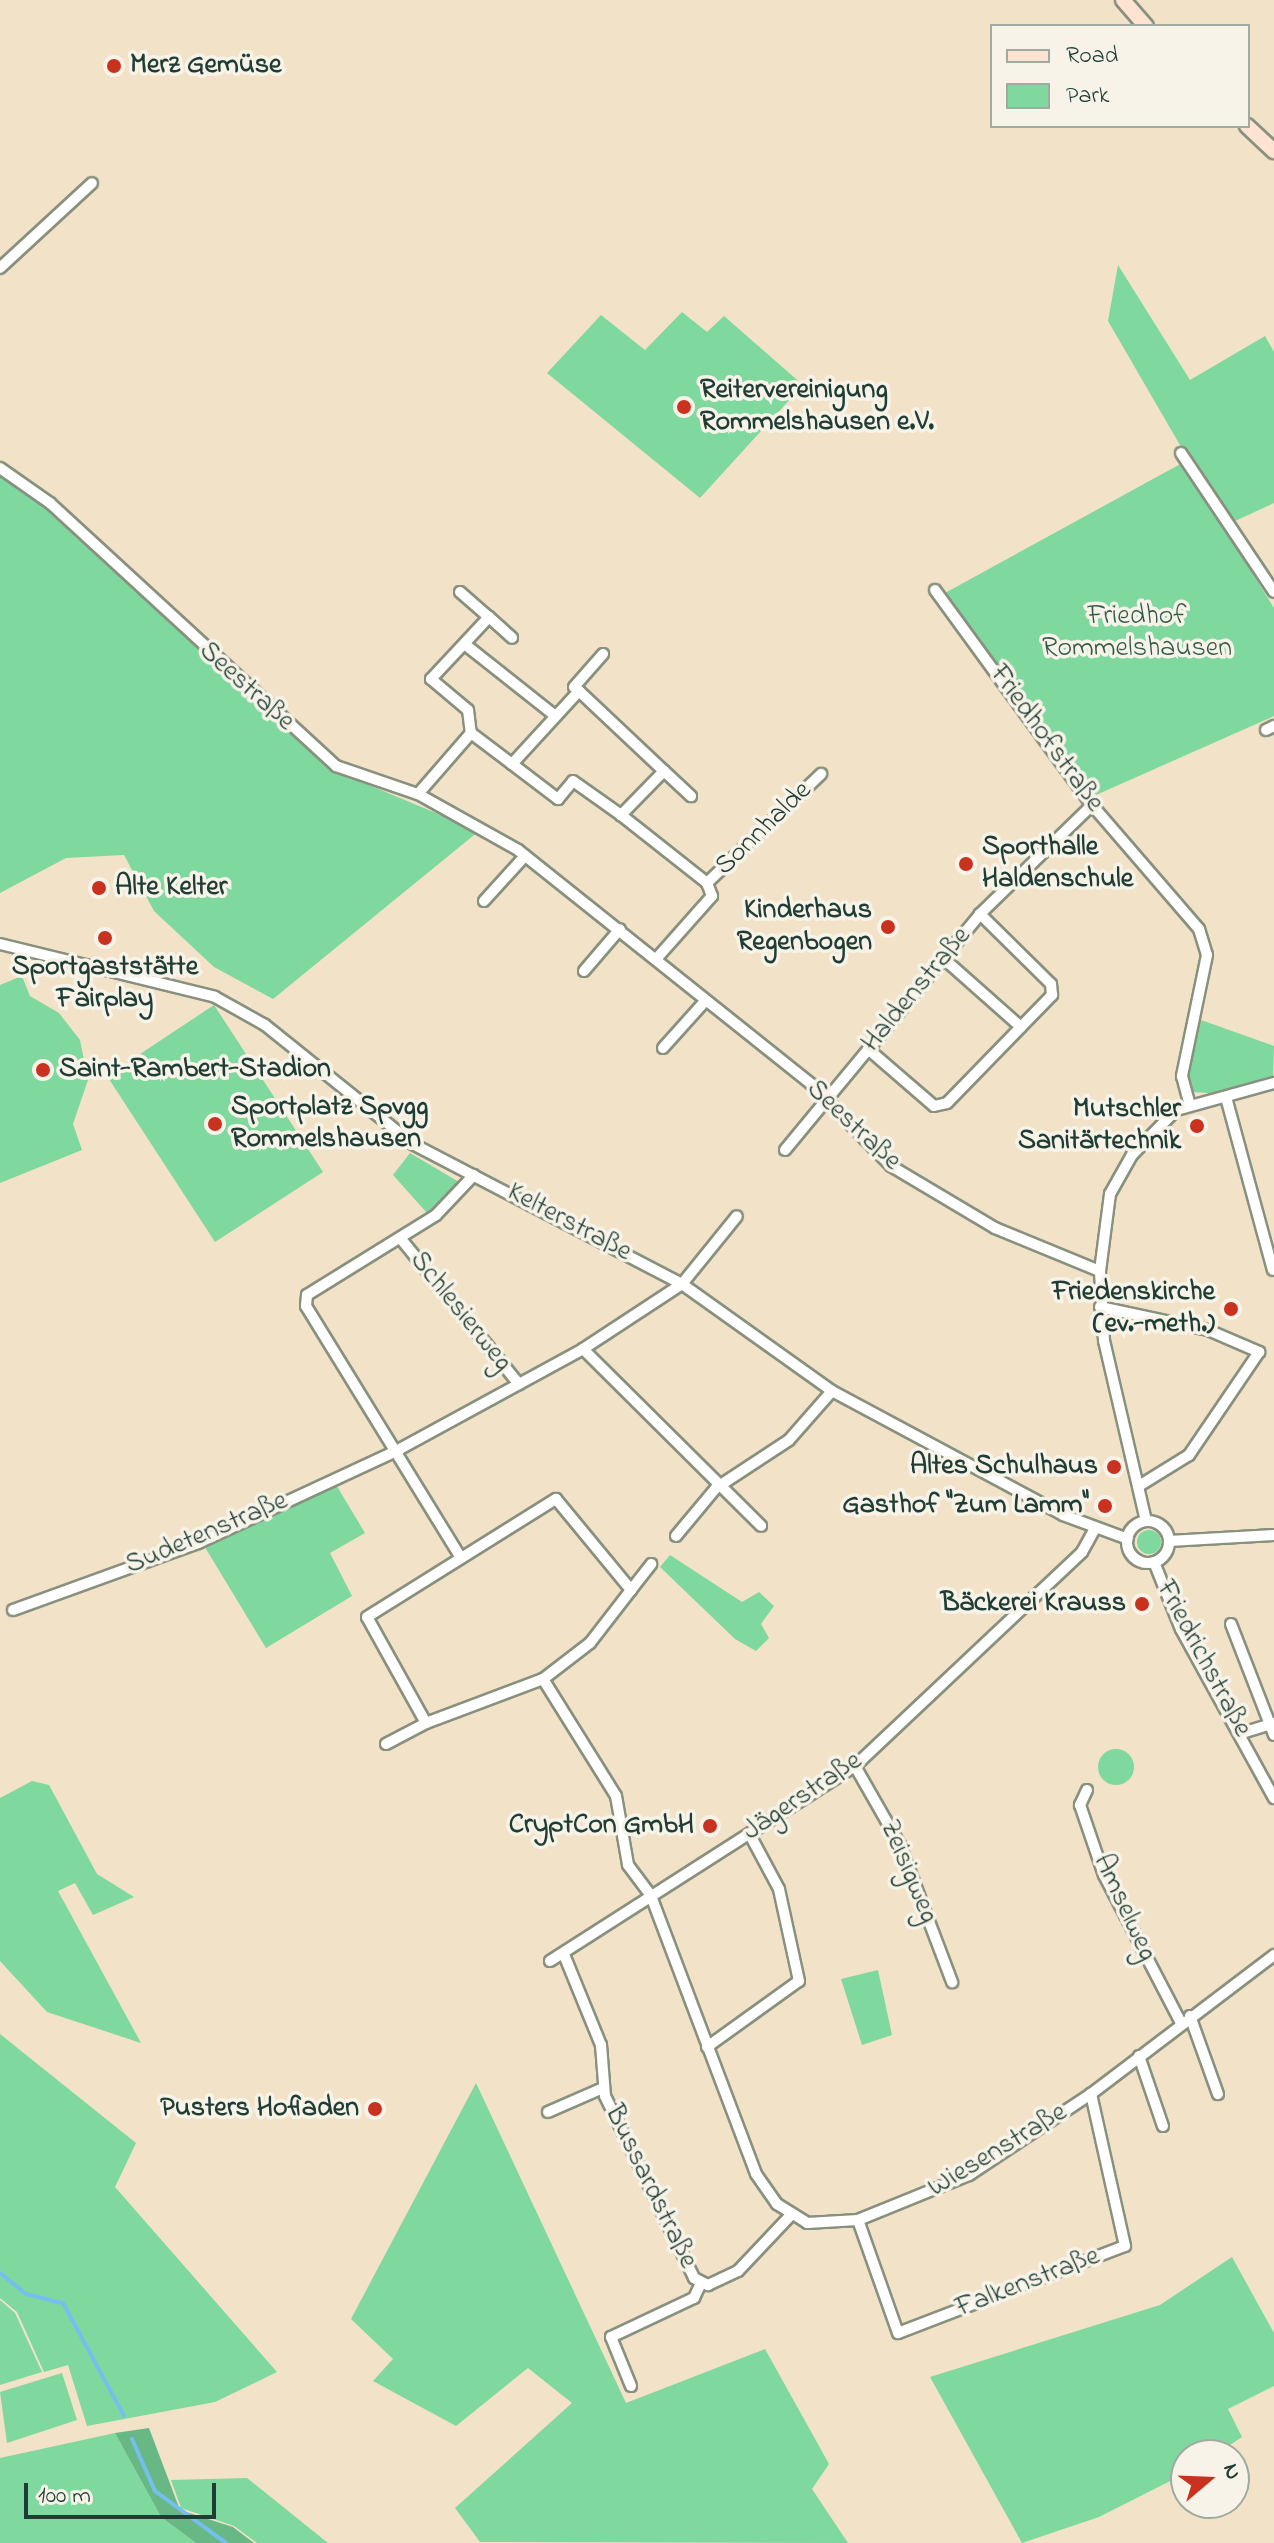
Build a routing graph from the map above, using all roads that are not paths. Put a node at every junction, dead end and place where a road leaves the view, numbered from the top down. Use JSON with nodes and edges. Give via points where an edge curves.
{"nodes":[{"id":1,"x":1123,"y":0,"type":"edge"},
{"id":2,"x":1144,"y":24,"type":"edge"},
{"id":3,"x":1249,"y":128,"type":"edge"},
{"id":4,"x":1274,"y":151,"type":"edge"},
{"id":5,"x":92,"y":183,"type":"dead end"},
{"id":6,"x":0,"y":268,"type":"edge"},
{"id":7,"x":1181,"y":453,"type":"dead end"},
{"id":8,"x":0,"y":468,"type":"edge"},
{"id":9,"x":935,"y":590,"type":"dead end"},
{"id":10,"x":460,"y":592,"type":"dead end"},
{"id":11,"x":1274,"y":592,"type":"edge"},
{"id":12,"x":489,"y":617,"type":"junction"},
{"id":13,"x":512,"y":638,"type":"dead end"},
{"id":14,"x":467,"y":646,"type":"junction"},
{"id":15,"x":603,"y":654,"type":"dead end"},
{"id":16,"x":579,"y":691,"type":"junction"},
{"id":17,"x":554,"y":715,"type":"junction"},
{"id":18,"x":471,"y":733,"type":"junction"},
{"id":19,"x":512,"y":764,"type":"junction"},
{"id":20,"x":664,"y":771,"type":"junction"},
{"id":21,"x":821,"y":774,"type":"dead end"},
{"id":22,"x":418,"y":794,"type":"junction"},
{"id":23,"x":691,"y":796,"type":"dead end"},
{"id":24,"x":1092,"y":805,"type":"junction"},
{"id":25,"x":621,"y":815,"type":"junction"},
{"id":26,"x":525,"y":856,"type":"junction"},
{"id":27,"x":707,"y":883,"type":"junction"},
{"id":28,"x":484,"y":901,"type":"dead end"},
{"id":29,"x":980,"y":914,"type":"junction"},
{"id":30,"x":620,"y":929,"type":"junction"},
{"id":31,"x":0,"y":944,"type":"edge"},
{"id":32,"x":657,"y":958,"type":"junction"},
{"id":33,"x":943,"y":958,"type":"junction"},
{"id":34,"x":584,"y":971,"type":"dead end"},
{"id":35,"x":706,"y":1000,"type":"junction"},
{"id":36,"x":1021,"y":1027,"type":"junction"},
{"id":37,"x":663,"y":1048,"type":"dead end"},
{"id":38,"x":868,"y":1049,"type":"junction"},
{"id":39,"x":1274,"y":1083,"type":"edge"},
{"id":40,"x":826,"y":1098,"type":"junction"},
{"id":41,"x":1227,"y":1101,"type":"junction"},
{"id":42,"x":1190,"y":1105,"type":"junction"},
{"id":43,"x":785,"y":1150,"type":"dead end"},
{"id":44,"x":474,"y":1175,"type":"junction"},
{"id":45,"x":737,"y":1216,"type":"dead end"},
{"id":46,"x":401,"y":1239,"type":"junction"},
{"id":47,"x":1273,"y":1270,"type":"edge"},
{"id":48,"x":1100,"y":1271,"type":"junction"},
{"id":49,"x":682,"y":1284,"type":"junction"},
{"id":50,"x":1100,"y":1307,"type":"junction"},
{"id":51,"x":583,"y":1349,"type":"junction"},
{"id":52,"x":519,"y":1384,"type":"junction"},
{"id":53,"x":832,"y":1391,"type":"junction"},
{"id":54,"x":398,"y":1450,"type":"junction"},
{"id":55,"x":1139,"y":1486,"type":"junction"},
{"id":56,"x":716,"y":1488,"type":"junction"},
{"id":57,"x":1146,"y":1521,"type":"junction"},
{"id":58,"x":761,"y":1526,"type":"dead end"},
{"id":59,"x":1095,"y":1529,"type":"junction"},
{"id":60,"x":1274,"y":1535,"type":"edge"},
{"id":61,"x":676,"y":1536,"type":"dead end"},
{"id":62,"x":1128,"y":1539,"type":"junction"},
{"id":63,"x":1169,"y":1541,"type":"junction"},
{"id":64,"x":461,"y":1558,"type":"junction"},
{"id":65,"x":1154,"y":1562,"type":"junction"},
{"id":66,"x":651,"y":1564,"type":"dead end"},
{"id":67,"x":631,"y":1590,"type":"junction"},
{"id":68,"x":13,"y":1610,"type":"dead end"},
{"id":69,"x":1231,"y":1624,"type":"dead end"},
{"id":70,"x":543,"y":1679,"type":"junction"},
{"id":71,"x":426,"y":1723,"type":"junction"},
{"id":72,"x":1273,"y":1728,"type":"edge"},
{"id":73,"x":1242,"y":1733,"type":"junction"},
{"id":74,"x":386,"y":1744,"type":"dead end"},
{"id":75,"x":855,"y":1766,"type":"junction"},
{"id":76,"x":1087,"y":1790,"type":"dead end"},
{"id":77,"x":1274,"y":1798,"type":"edge"},
{"id":78,"x":750,"y":1835,"type":"junction"},
{"id":79,"x":651,"y":1896,"type":"junction"},
{"id":80,"x":1274,"y":1955,"type":"edge"},
{"id":81,"x":565,"y":1957,"type":"junction"},
{"id":82,"x":550,"y":1961,"type":"dead end"},
{"id":83,"x":952,"y":1982,"type":"dead end"},
{"id":84,"x":1186,"y":2019,"type":"junction"},
{"id":85,"x":707,"y":2047,"type":"junction"},
{"id":86,"x":1139,"y":2056,"type":"junction"},
{"id":87,"x":603,"y":2088,"type":"junction"},
{"id":88,"x":1091,"y":2094,"type":"junction"},
{"id":89,"x":1218,"y":2094,"type":"dead end"},
{"id":90,"x":548,"y":2112,"type":"dead end"},
{"id":91,"x":1163,"y":2126,"type":"dead end"},
{"id":92,"x":791,"y":2215,"type":"junction"},
{"id":93,"x":858,"y":2220,"type":"junction"},
{"id":94,"x":701,"y":2283,"type":"junction"},
{"id":95,"x":631,"y":2386,"type":"dead end"}],
"edges":[{"from":1,"to":2,"type":"main road"},
{"from":3,"to":4,"type":"main road"},
{"from":5,"to":6,"type":"street"},
{"from":7,"to":11,"type":"street"},
{"from":8,"to":22,"type":"street","name":"Seestraße","via":[[50,503],[336,766]]},
{"from":9,"to":24,"type":"street","name":"Friedhofstraße"},
{"from":10,"to":12,"type":"street"},
{"from":12,"to":13,"type":"street"},
{"from":12,"to":14,"type":"street"},
{"from":14,"to":17,"type":"street"},
{"from":14,"to":18,"type":"street","via":[[431,679],[468,710]]},
{"from":15,"to":16,"type":"street","via":[[574,687]]},
{"from":16,"to":17,"type":"street"},
{"from":16,"to":20,"type":"street"},
{"from":17,"to":19,"type":"street"},
{"from":18,"to":19,"type":"street"},
{"from":18,"to":22,"type":"street"},
{"from":19,"to":25,"type":"street","name":"Sonnhalde","via":[[558,799],[573,781]]},
{"from":20,"to":23,"type":"street"},
{"from":20,"to":25,"type":"street"},
{"from":21,"to":27,"type":"street","name":"Sonnhalde"},
{"from":22,"to":26,"type":"street","name":"Seestraße"},
{"from":24,"to":29,"type":"street","name":"Haldenstraße"},
{"from":24,"to":42,"type":"street","name":"Friedhofstraße","via":[[1199,929],[1207,955],[1182,1076]]},
{"from":25,"to":27,"type":"street","name":"Sonnhalde"},
{"from":26,"to":28,"type":"street"},
{"from":26,"to":30,"type":"street","name":"Seestraße"},
{"from":27,"to":32,"type":"street","name":"Sonnhalde","via":[[712,896]]},
{"from":29,"to":33,"type":"street","name":"Haldenstraße"},
{"from":29,"to":36,"type":"street","via":[[1051,984],[1052,995]]},
{"from":30,"to":32,"type":"street","name":"Seestraße"},
{"from":30,"to":34,"type":"street"},
{"from":31,"to":44,"type":"street","name":"Kelterstraße","via":[[215,997],[265,1025],[413,1144]]},
{"from":32,"to":35,"type":"street","name":"Seestraße"},
{"from":33,"to":36,"type":"street"},
{"from":33,"to":38,"type":"street","name":"Haldenstraße"},
{"from":35,"to":37,"type":"street"},
{"from":35,"to":40,"type":"street","name":"Seestraße"},
{"from":36,"to":38,"type":"street","via":[[947,1103],[934,1106]]},
{"from":38,"to":40,"type":"street","name":"Haldenstraße"},
{"from":39,"to":41,"type":"street"},
{"from":40,"to":43,"type":"street","name":"Haldenstraße"},
{"from":40,"to":48,"type":"street","name":"Seestraße","via":[[891,1166],[995,1228]]},
{"from":41,"to":42,"type":"street"},
{"from":41,"to":47,"type":"street"},
{"from":42,"to":48,"type":"street","via":[[1162,1121],[1110,1194]]},
{"from":44,"to":46,"type":"street"},
{"from":44,"to":49,"type":"street","name":"Kelterstraße"},
{"from":45,"to":49,"type":"street"},
{"from":46,"to":52,"type":"street","name":"Schlesierweg"},
{"from":46,"to":54,"type":"street","via":[[307,1295],[306,1306]]},
{"from":48,"to":50,"type":"street"},
{"from":49,"to":51,"type":"street","name":"Sudetenstraße"},
{"from":49,"to":53,"type":"street","name":"Kelterstraße"},
{"from":50,"to":55,"type":"street"},
{"from":50,"to":55,"type":"street","via":[[1208,1330],[1259,1352],[1189,1455]]},
{"from":51,"to":52,"type":"street","name":"Sudetenstraße"},
{"from":51,"to":56,"type":"street"},
{"from":52,"to":54,"type":"street","name":"Sudetenstraße"},
{"from":53,"to":56,"type":"street","via":[[789,1440]]},
{"from":53,"to":59,"type":"street","name":"Kelterstraße"},
{"from":54,"to":64,"type":"street"},
{"from":54,"to":68,"type":"street","name":"Sudetenstraße","via":[[198,1543]]},
{"from":55,"to":57,"type":"street"},
{"from":56,"to":58,"type":"street"},
{"from":56,"to":61,"type":"street"},
{"from":57,"to":62,"type":"street"},
{"from":57,"to":63,"type":"street","via":[[1163,1527]]},
{"from":59,"to":62,"type":"street","name":"Kelterstraße"},
{"from":59,"to":75,"type":"street","name":"Jägerstraße","via":[[1082,1552]]},
{"from":60,"to":63,"type":"street"},
{"from":62,"to":65,"type":"street","via":[[1133,1556]]},
{"from":63,"to":65,"type":"street"},
{"from":64,"to":67,"type":"street","via":[[556,1499]]},
{"from":64,"to":71,"type":"street","via":[[367,1617]]},
{"from":65,"to":73,"type":"street","name":"Friedrichstraße","via":[[1181,1629]]},
{"from":66,"to":67,"type":"street"},
{"from":67,"to":70,"type":"street","via":[[590,1643]]},
{"from":69,"to":72,"type":"street","name":"Friedrichstraße"},
{"from":70,"to":71,"type":"street"},
{"from":70,"to":79,"type":"street","via":[[611,1783],[628,1865]]},
{"from":71,"to":74,"type":"street"},
{"from":72,"to":73,"type":"street"},
{"from":73,"to":77,"type":"street","name":"Friedrichstraße"},
{"from":75,"to":78,"type":"street","name":"Jägerstraße"},
{"from":75,"to":83,"type":"street","name":"Zeisigweg","via":[[900,1845]]},
{"from":76,"to":84,"type":"street","name":"Amselweg","via":[[1080,1805],[1104,1875]]},
{"from":78,"to":79,"type":"street","name":"Jägerstraße"},
{"from":78,"to":85,"type":"street","via":[[779,1889],[799,1981]]},
{"from":79,"to":81,"type":"street","name":"Jägerstraße"},
{"from":79,"to":85,"type":"street"},
{"from":80,"to":84,"type":"street","name":"Wiesenstraße"},
{"from":81,"to":82,"type":"street","name":"Jägerstraße"},
{"from":81,"to":87,"type":"street","name":"Bussardstraße","via":[[601,2045]]},
{"from":84,"to":86,"type":"street","name":"Wiesenstraße"},
{"from":84,"to":89,"type":"street","name":"Amselweg"},
{"from":85,"to":92,"type":"street","via":[[756,2174]]},
{"from":86,"to":88,"type":"street","name":"Wiesenstraße"},
{"from":86,"to":91,"type":"street"},
{"from":87,"to":90,"type":"street","name":"Bussardstraße"},
{"from":87,"to":94,"type":"street","name":"Bussardstraße"},
{"from":88,"to":93,"type":"street","name":"Wiesenstraße","via":[[969,2175]]},
{"from":88,"to":93,"type":"street","name":"Falkenstraße","via":[[1125,2246],[898,2333]]},
{"from":92,"to":93,"type":"street","name":"Wiesenstraße","via":[[821,2225]]},
{"from":92,"to":94,"type":"street","name":"Bussardstraße","via":[[738,2271]]},
{"from":94,"to":95,"type":"street","name":"Bussardstraße","via":[[694,2298],[611,2337]]}]}
